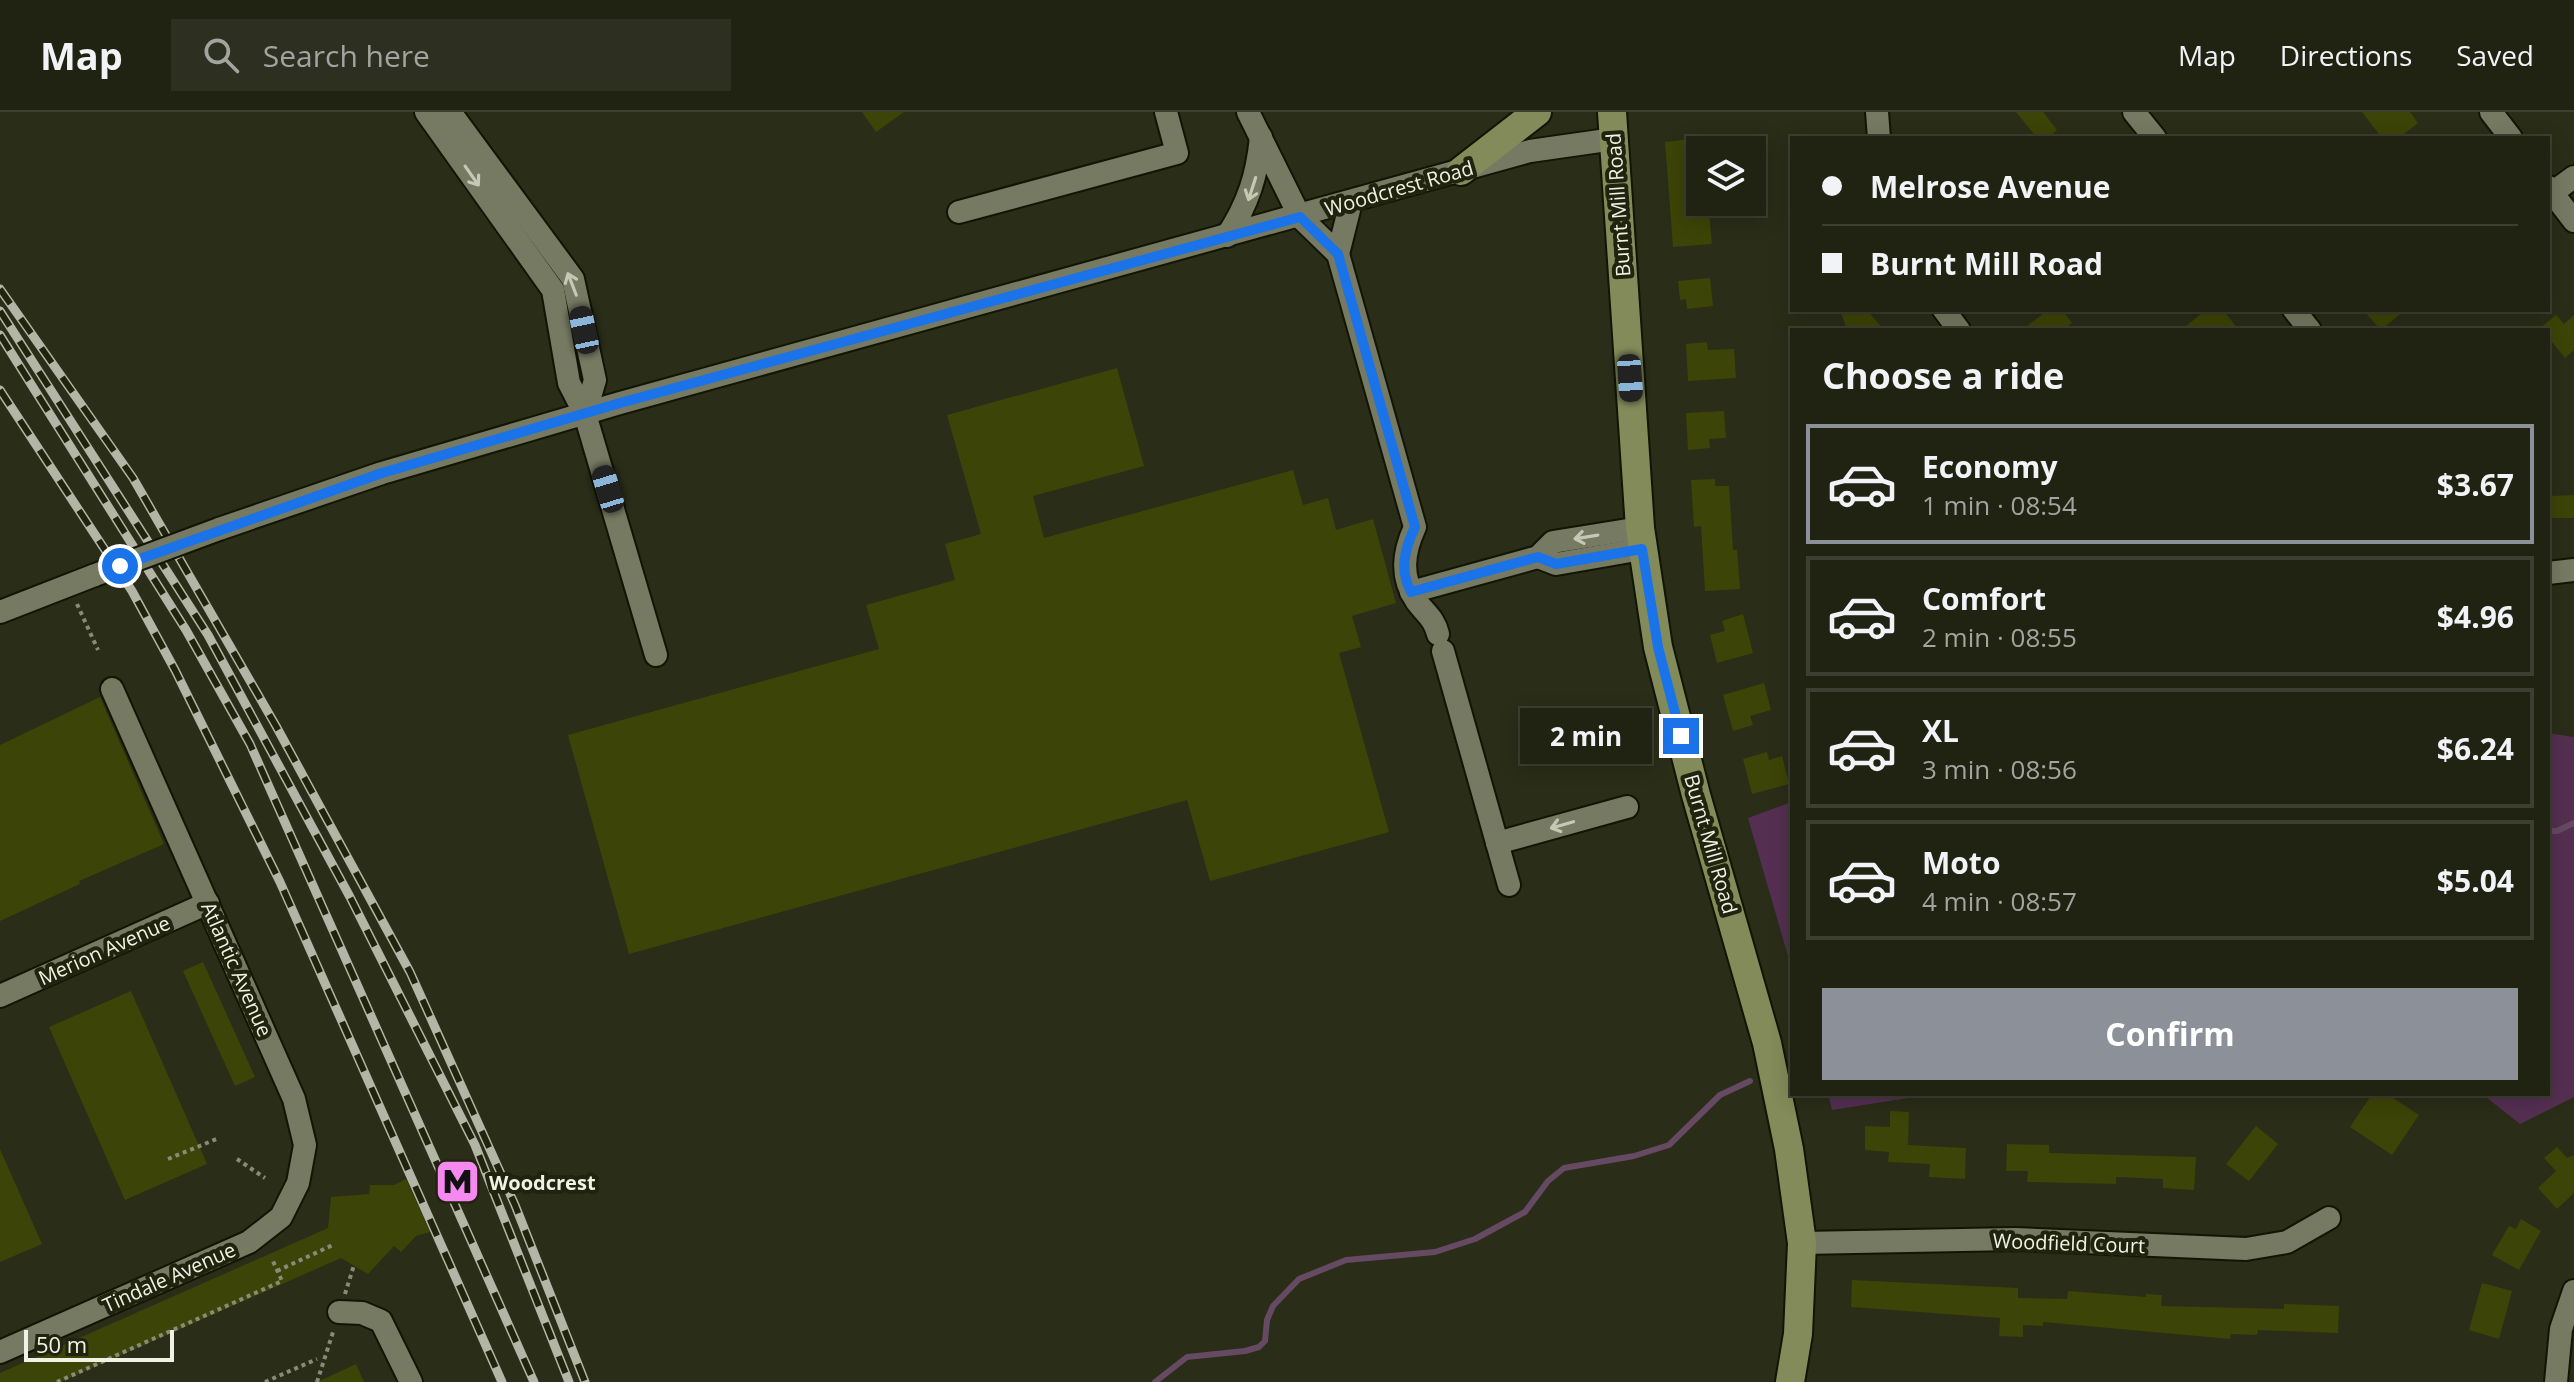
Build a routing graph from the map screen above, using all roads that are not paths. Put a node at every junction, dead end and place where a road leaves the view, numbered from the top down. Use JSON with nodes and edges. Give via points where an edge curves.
{"nodes":[{"id":1,"x":426,"y":112,"type":"edge"},
{"id":2,"x":450,"y":112,"type":"edge"},
{"id":3,"x":1166,"y":112,"type":"edge"},
{"id":4,"x":1248,"y":112,"type":"edge"},
{"id":5,"x":1537,"y":112,"type":"edge"},
{"id":6,"x":1877,"y":112,"type":"edge"},
{"id":7,"x":2134,"y":112,"type":"edge"},
{"id":8,"x":2491,"y":112,"type":"edge"},
{"id":9,"x":1613,"y":126,"type":"edge"},
{"id":10,"x":1261,"y":135,"type":"junction"},
{"id":11,"x":1879,"y":136,"type":"edge"},
{"id":12,"x":2153,"y":136,"type":"edge"},
{"id":13,"x":2509,"y":136,"type":"edge"},
{"id":14,"x":1461,"y":171,"type":"junction"},
{"id":15,"x":2574,"y":177,"type":"edge"},
{"id":16,"x":2550,"y":190,"type":"edge"},
{"id":17,"x":1351,"y":202,"type":"junction"},
{"id":18,"x":959,"y":212,"type":"dead end"},
{"id":19,"x":1300,"y":217,"type":"junction"},
{"id":20,"x":2574,"y":221,"type":"edge"},
{"id":21,"x":1227,"y":236,"type":"junction"},
{"id":22,"x":1338,"y":254,"type":"junction"},
{"id":23,"x":2296,"y":312,"type":"edge"},
{"id":24,"x":2308,"y":328,"type":"edge"},
{"id":25,"x":585,"y":414,"type":"junction"},
{"id":26,"x":1641,"y":539,"type":"junction"},
{"id":27,"x":2574,"y":570,"type":"edge"},
{"id":28,"x":2550,"y":573,"type":"edge"},
{"id":29,"x":1411,"y":592,"type":"junction"},
{"id":30,"x":0,"y":612,"type":"edge"},
{"id":31,"x":656,"y":655,"type":"dead end"},
{"id":32,"x":112,"y":689,"type":"dead end"},
{"id":33,"x":1627,"y":807,"type":"dead end"},
{"id":34,"x":1497,"y":843,"type":"junction"},
{"id":35,"x":1509,"y":885,"type":"dead end"},
{"id":36,"x":208,"y":903,"type":"junction"},
{"id":37,"x":0,"y":996,"type":"edge"},
{"id":38,"x":2329,"y":1218,"type":"dead end"},
{"id":39,"x":249,"y":1242,"type":"joint"},
{"id":40,"x":1802,"y":1243,"type":"junction"},
{"id":41,"x":2574,"y":1291,"type":"edge"},
{"id":42,"x":339,"y":1312,"type":"dead end"},
{"id":43,"x":0,"y":1352,"type":"edge"},
{"id":44,"x":411,"y":1382,"type":"edge"},
{"id":45,"x":1790,"y":1382,"type":"edge"},
{"id":46,"x":2556,"y":1382,"type":"edge"}],
"edges":[{"from":1,"to":25,"type":"street","one_way":true,"via":[[553,290],[569,383]]},
{"from":25,"to":2,"type":"street","one_way":true,"via":[[595,380],[573,279]]},
{"from":3,"to":18,"type":"street","via":[[1177,153]]},
{"from":4,"to":10,"type":"street"},
{"from":5,"to":14,"type":"main road"},
{"from":6,"to":11,"type":"street"},
{"from":7,"to":12,"type":"street"},
{"from":8,"to":13,"type":"street"},
{"from":9,"to":14,"type":"street","name":"Woodcrest Road"},
{"from":9,"to":26,"type":"main road","name":"Burnt Mill Road"},
{"from":10,"to":19,"type":"street"},
{"from":10,"to":21,"type":"street","one_way":true,"via":[[1258,171],[1246,206]]},
{"from":14,"to":17,"type":"street","name":"Woodcrest Road"},
{"from":15,"to":16,"type":"street"},
{"from":16,"to":20,"type":"street"},
{"from":17,"to":19,"type":"street","name":"Woodcrest Road"},
{"from":17,"to":22,"type":"street"},
{"from":19,"to":21,"type":"street","name":"Woodcrest Road"},
{"from":19,"to":22,"type":"street"},
{"from":21,"to":25,"type":"street","name":"Woodcrest Road"},
{"from":22,"to":29,"type":"street","via":[[1415,527],[1404,566]]},
{"from":23,"to":24,"type":"street"},
{"from":25,"to":30,"type":"street","name":"Woodcrest Road","bridge":true,"via":[[382,473]]},
{"from":25,"to":31,"type":"street"},
{"from":26,"to":29,"type":"street","via":[[1556,564],[1538,557]]},
{"from":26,"to":40,"type":"main road","name":"Burnt Mill Road","via":[[1658,647],[1767,1043]]},
{"from":27,"to":28,"type":"street"},
{"from":29,"to":34,"type":"street","via":[[1434,618]]},
{"from":32,"to":36,"type":"street","name":"Atlantic Avenue"},
{"from":33,"to":34,"type":"street","one_way":true},
{"from":34,"to":35,"type":"street"},
{"from":36,"to":37,"type":"street","name":"Merion Avenue"},
{"from":36,"to":39,"type":"street","name":"Atlantic Avenue","via":[[294,1099],[305,1145],[298,1183],[281,1217]]},
{"from":38,"to":40,"type":"street","name":"Woodfield Court","via":[[2287,1242],[2246,1249],[2015,1239]]},
{"from":39,"to":43,"type":"street","name":"Tindale Avenue"},
{"from":40,"to":45,"type":"main road","name":"Burnt Mill Road"},
{"from":41,"to":46,"type":"street","via":[[2561,1329]]},
{"from":42,"to":44,"type":"street","via":[[381,1321]]}]}
